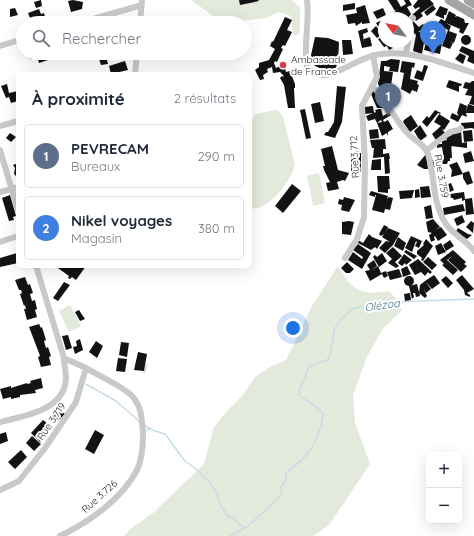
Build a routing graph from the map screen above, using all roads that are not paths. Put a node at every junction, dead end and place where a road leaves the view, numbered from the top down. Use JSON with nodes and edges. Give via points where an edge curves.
{"nodes":[{"id":1,"x":307,"y":0,"type":"edge"},
{"id":2,"x":449,"y":0,"type":"edge"},
{"id":3,"x":457,"y":0,"type":"edge"},
{"id":4,"x":468,"y":0,"type":"edge"},
{"id":5,"x":142,"y":2,"type":"edge"},
{"id":6,"x":474,"y":4,"type":"edge"},
{"id":7,"x":474,"y":11,"type":"edge"},
{"id":8,"x":474,"y":15,"type":"edge"},
{"id":9,"x":100,"y":16,"type":"edge"},
{"id":10,"x":141,"y":16,"type":"edge"},
{"id":11,"x":16,"y":41,"type":"edge"},
{"id":12,"x":0,"y":46,"type":"edge"},
{"id":13,"x":407,"y":48,"type":"edge"},
{"id":14,"x":406,"y":54,"type":"junction"},
{"id":15,"x":373,"y":55,"type":"junction"},
{"id":16,"x":136,"y":60,"type":"edge"},
{"id":17,"x":135,"y":72,"type":"edge"},
{"id":18,"x":474,"y":72,"type":"edge"},
{"id":19,"x":372,"y":86,"type":"junction"},
{"id":20,"x":16,"y":122,"type":"edge"},
{"id":21,"x":0,"y":126,"type":"edge"},
{"id":22,"x":461,"y":128,"type":"dead end"},
{"id":23,"x":0,"y":150,"type":"edge"},
{"id":24,"x":427,"y":150,"type":"junction"},
{"id":25,"x":15,"y":188,"type":"edge"},
{"id":26,"x":0,"y":192,"type":"edge"},
{"id":27,"x":16,"y":237,"type":"edge"},
{"id":28,"x":0,"y":242,"type":"edge"},
{"id":29,"x":474,"y":252,"type":"edge"},
{"id":30,"x":345,"y":258,"type":"dead end"},
{"id":31,"x":37,"y":268,"type":"edge"},
{"id":32,"x":64,"y":358,"type":"junction"},
{"id":33,"x":86,"y":368,"type":"junction"},
{"id":34,"x":0,"y":422,"type":"edge"},
{"id":35,"x":0,"y":490,"type":"edge"},
{"id":36,"x":60,"y":536,"type":"edge"}],
"edges":[{"from":1,"to":15,"type":"street","via":[[307,66],[320,75],[326,75]]},
{"from":2,"to":8,"type":"main road"},
{"from":3,"to":7,"type":"main road"},
{"from":4,"to":6,"type":"main road"},
{"from":5,"to":9,"type":"street"},
{"from":5,"to":10,"type":"street"},
{"from":11,"to":12,"type":"street"},
{"from":13,"to":14,"type":"street"},
{"from":14,"to":15,"type":"street"},
{"from":14,"to":18,"type":"street"},
{"from":15,"to":19,"type":"street","name":"Rue 3.712","via":[[377,77]]},
{"from":16,"to":17,"type":"street"},
{"from":19,"to":24,"type":"street","name":"Rue 3.759","via":[[381,94],[408,133]]},
{"from":19,"to":30,"type":"street","name":"Rue 3.712","via":[[362,106],[364,217],[360,233]]},
{"from":20,"to":21,"type":"street"},
{"from":22,"to":24,"type":"street","via":[[450,132]]},
{"from":23,"to":25,"type":"street"},
{"from":24,"to":29,"type":"street","name":"Rue 3.759","via":[[434,194],[443,221],[450,231],[466,242]]},
{"from":25,"to":26,"type":"street"},
{"from":27,"to":28,"type":"street"},
{"from":31,"to":32,"type":"street"},
{"from":32,"to":33,"type":"street"},
{"from":32,"to":34,"type":"street","via":[[66,381],[51,405],[36,413]]},
{"from":33,"to":35,"type":"street","name":"Rue 3.719","via":[[76,402],[45,448],[19,481]]},
{"from":33,"to":36,"type":"street","name":"Rue 3.726","via":[[132,395],[140,408],[143,445],[138,469],[124,488],[81,525]]}]}
